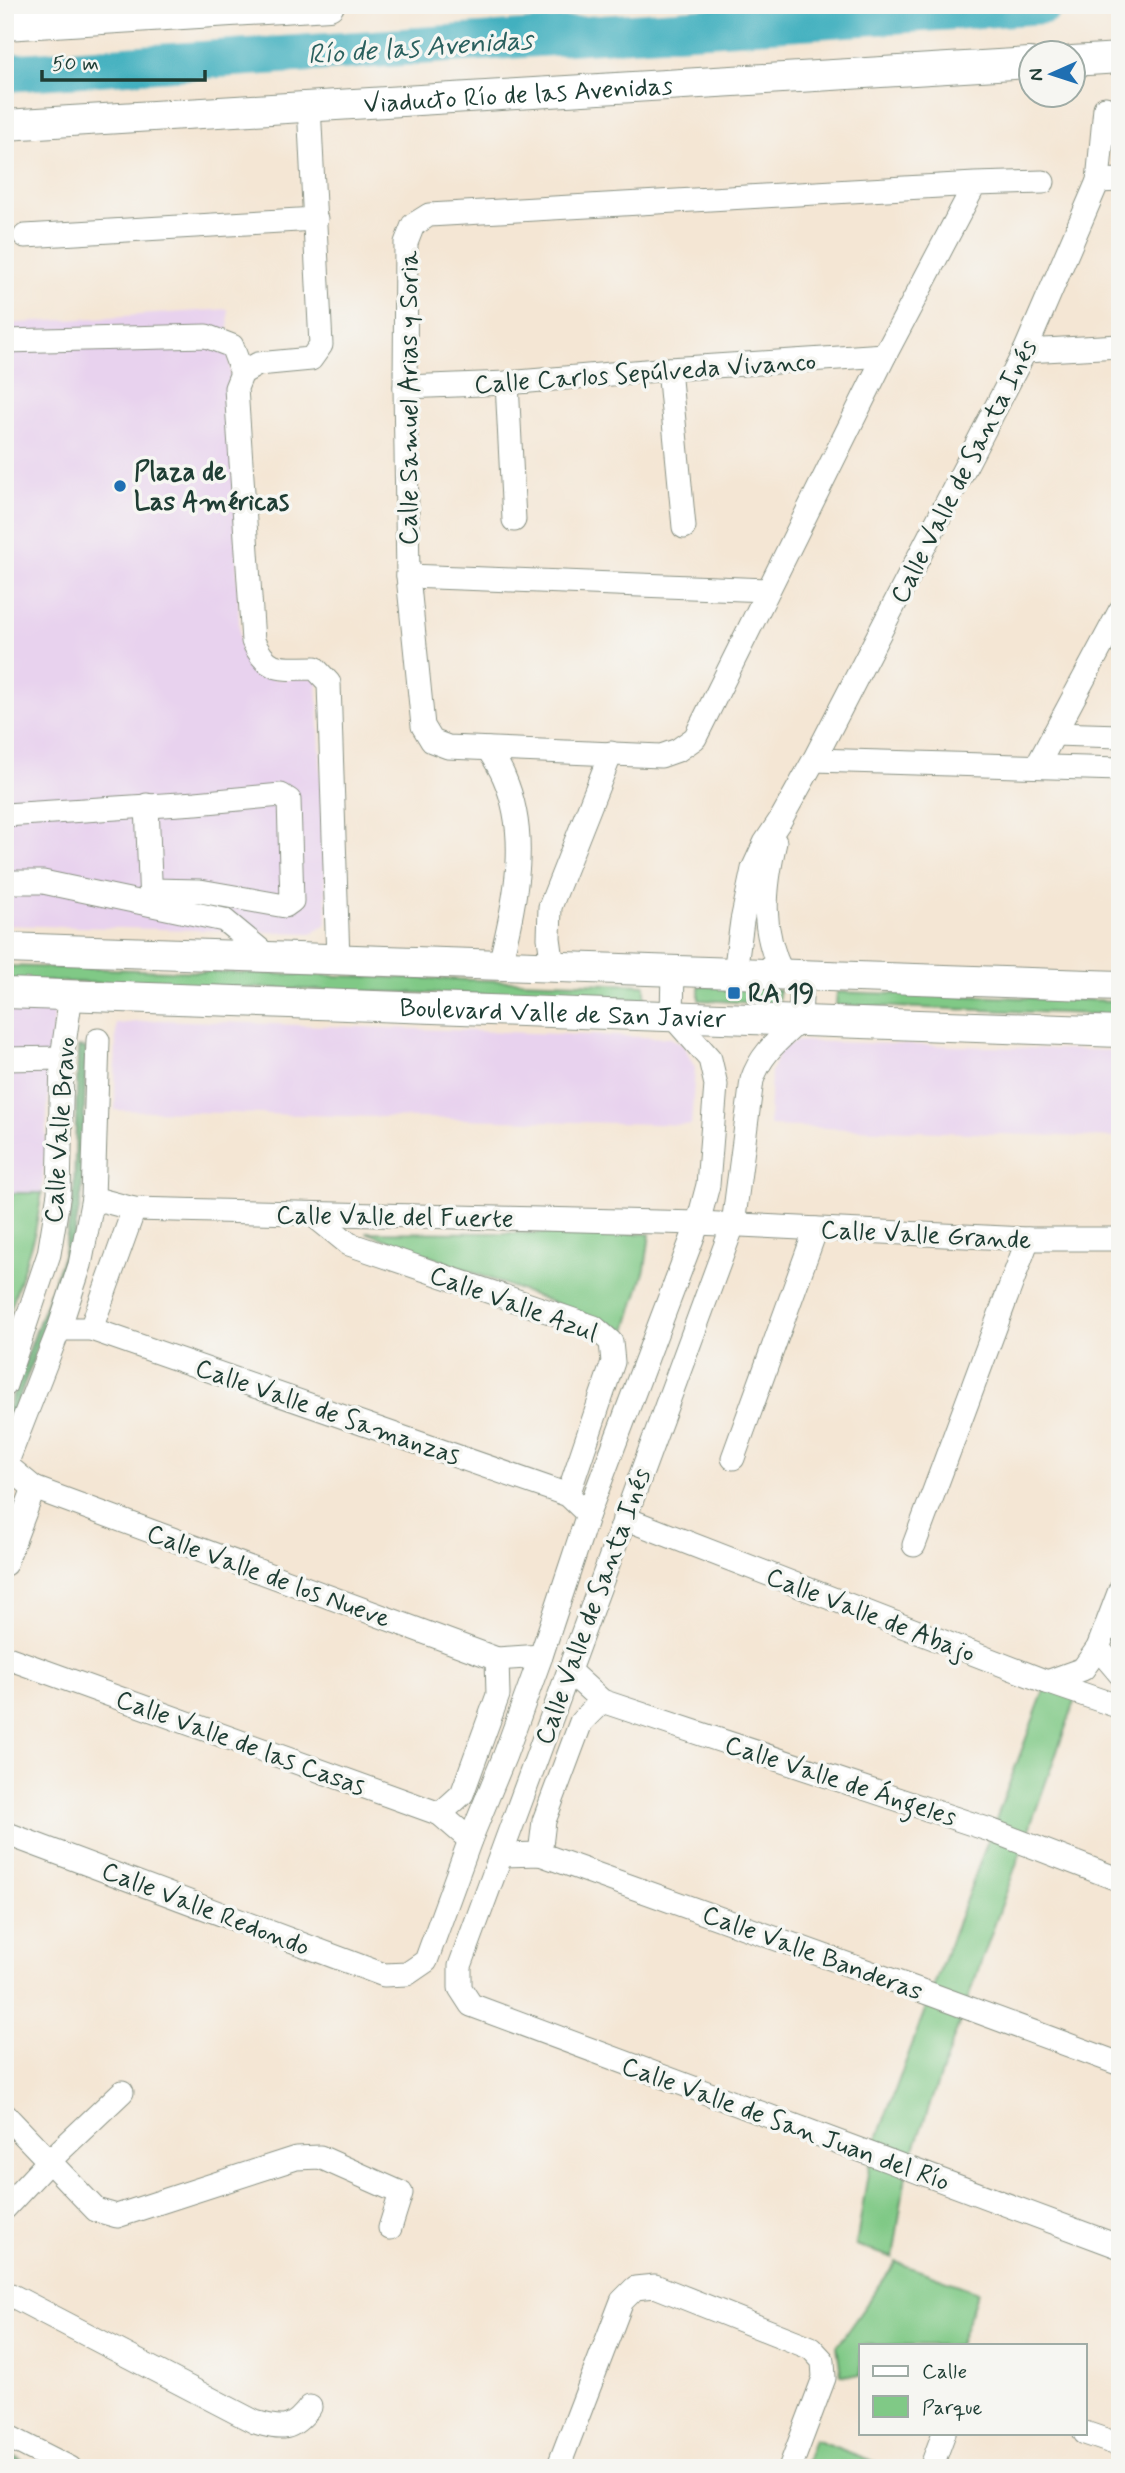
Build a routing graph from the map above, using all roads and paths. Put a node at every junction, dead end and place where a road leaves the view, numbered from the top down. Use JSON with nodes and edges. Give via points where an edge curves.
{"nodes":[{"id":1,"x":330,"y":5,"type":"edge"},
{"id":2,"x":5,"y":25,"type":"edge"},
{"id":3,"x":1120,"y":58,"type":"edge"},
{"id":4,"x":1086,"y":60,"type":"edge"},
{"id":5,"x":1016,"y":64,"type":"edge"},
{"id":6,"x":309,"y":105,"type":"junction"},
{"id":7,"x":1105,"y":108,"type":"dead end"},
{"id":8,"x":5,"y":125,"type":"edge"},
{"id":9,"x":1109,"y":180,"type":"edge"},
{"id":10,"x":1043,"y":182,"type":"dead end"},
{"id":11,"x":975,"y":184,"type":"junction"},
{"id":12,"x":316,"y":219,"type":"junction"},
{"id":13,"x":25,"y":236,"type":"dead end"},
{"id":14,"x":5,"y":341,"type":"edge"},
{"id":15,"x":1120,"y":346,"type":"edge"},
{"id":16,"x":1025,"y":351,"type":"junction"},
{"id":17,"x":885,"y":355,"type":"junction"},
{"id":18,"x":669,"y":369,"type":"junction"},
{"id":19,"x":242,"y":373,"type":"junction"},
{"id":20,"x":507,"y":383,"type":"junction"},
{"id":21,"x":405,"y":387,"type":"junction"},
{"id":22,"x":514,"y":520,"type":"dead end"},
{"id":23,"x":684,"y":527,"type":"dead end"},
{"id":24,"x":408,"y":576,"type":"junction"},
{"id":25,"x":767,"y":590,"type":"junction"},
{"id":26,"x":1120,"y":611,"type":"edge"},
{"id":27,"x":1054,"y":734,"type":"junction"},
{"id":28,"x":1120,"y":736,"type":"edge"},
{"id":29,"x":488,"y":749,"type":"junction"},
{"id":30,"x":611,"y":753,"type":"junction"},
{"id":31,"x":814,"y":761,"type":"junction"},
{"id":32,"x":1037,"y":766,"type":"junction"},
{"id":33,"x":1120,"y":769,"type":"edge"},
{"id":34,"x":147,"y":805,"type":"junction"},
{"id":35,"x":5,"y":815,"type":"edge"},
{"id":36,"x":781,"y":819,"type":"junction"},
{"id":37,"x":5,"y":882,"type":"edge"},
{"id":38,"x":151,"y":897,"type":"junction"},
{"id":39,"x":5,"y":948,"type":"edge"},
{"id":40,"x":270,"y":958,"type":"junction"},
{"id":41,"x":338,"y":960,"type":"junction"},
{"id":42,"x":500,"y":965,"type":"junction"},
{"id":43,"x":553,"y":967,"type":"junction"},
{"id":44,"x":673,"y":971,"type":"junction"},
{"id":45,"x":736,"y":973,"type":"junction"},
{"id":46,"x":793,"y":975,"type":"junction"},
{"id":47,"x":1120,"y":986,"type":"edge"},
{"id":48,"x":71,"y":995,"type":"junction"},
{"id":49,"x":12,"y":998,"type":"edge"},
{"id":50,"x":672,"y":1016,"type":"junction"},
{"id":51,"x":800,"y":1020,"type":"junction"},
{"id":52,"x":1120,"y":1032,"type":"edge"},
{"id":53,"x":98,"y":1040,"type":"dead end"},
{"id":54,"x":62,"y":1058,"type":"junction"},
{"id":55,"x":5,"y":1059,"type":"edge"},
{"id":56,"x":93,"y":1198,"type":"junction"},
{"id":57,"x":134,"y":1209,"type":"junction"},
{"id":58,"x":312,"y":1214,"type":"junction"},
{"id":59,"x":698,"y":1223,"type":"junction"},
{"id":60,"x":733,"y":1225,"type":"junction"},
{"id":61,"x":816,"y":1229,"type":"junction"},
{"id":62,"x":1028,"y":1239,"type":"junction"},
{"id":63,"x":1120,"y":1239,"type":"edge"},
{"id":64,"x":59,"y":1329,"type":"junction"},
{"id":65,"x":91,"y":1329,"type":"junction"},
{"id":66,"x":5,"y":1385,"type":"edge"},
{"id":67,"x":733,"y":1458,"type":"dead end"},
{"id":68,"x":6,"y":1466,"type":"edge"},
{"id":69,"x":34,"y":1488,"type":"junction"},
{"id":70,"x":568,"y":1495,"type":"junction"},
{"id":71,"x":588,"y":1514,"type":"junction"},
{"id":72,"x":624,"y":1518,"type":"junction"},
{"id":73,"x":914,"y":1545,"type":"dead end"},
{"id":74,"x":5,"y":1564,"type":"edge"},
{"id":75,"x":1120,"y":1590,"type":"edge"},
{"id":76,"x":1098,"y":1648,"type":"junction"},
{"id":77,"x":541,"y":1656,"type":"junction"},
{"id":78,"x":5,"y":1657,"type":"edge"},
{"id":79,"x":497,"y":1659,"type":"junction"},
{"id":80,"x":569,"y":1671,"type":"junction"},
{"id":81,"x":1120,"y":1674,"type":"edge"},
{"id":82,"x":1047,"y":1682,"type":"junction"},
{"id":83,"x":602,"y":1701,"type":"junction"},
{"id":84,"x":1120,"y":1707,"type":"edge"},
{"id":85,"x":505,"y":1755,"type":"junction"},
{"id":86,"x":533,"y":1765,"type":"junction"},
{"id":87,"x":440,"y":1814,"type":"junction"},
{"id":88,"x":5,"y":1833,"type":"edge"},
{"id":89,"x":470,"y":1840,"type":"junction"},
{"id":90,"x":540,"y":1854,"type":"junction"},
{"id":91,"x":502,"y":1855,"type":"junction"},
{"id":92,"x":1120,"y":1880,"type":"edge"},
{"id":93,"x":407,"y":1974,"type":"joint"},
{"id":94,"x":460,"y":1988,"type":"joint"},
{"id":95,"x":1120,"y":2064,"type":"edge"},
{"id":96,"x":122,"y":2092,"type":"dead end"},
{"id":97,"x":5,"y":2115,"type":"edge"},
{"id":98,"x":48,"y":2162,"type":"junction"},
{"id":99,"x":5,"y":2208,"type":"edge"},
{"id":100,"x":390,"y":2228,"type":"dead end"},
{"id":101,"x":1120,"y":2247,"type":"edge"},
{"id":102,"x":5,"y":2292,"type":"edge"},
{"id":103,"x":310,"y":2407,"type":"dead end"},
{"id":104,"x":1086,"y":2433,"type":"edge"},
{"id":105,"x":944,"y":2434,"type":"edge"},
{"id":106,"x":5,"y":2435,"type":"edge"},
{"id":107,"x":1120,"y":2445,"type":"edge"},
{"id":108,"x":70,"y":2468,"type":"edge"},
{"id":109,"x":558,"y":2468,"type":"edge"},
{"id":110,"x":790,"y":2468,"type":"edge"},
{"id":111,"x":931,"y":2468,"type":"edge"}],
"edges":[{"from":1,"to":2,"type":"main road"},
{"from":3,"to":4,"type":"main road"},
{"from":5,"to":6,"type":"main road","name":"Viaducto Río de las Avenidas"},
{"from":6,"to":8,"type":"main road","name":"Viaducto Río de las Avenidas"},
{"from":6,"to":12,"type":"street"},
{"from":7,"to":9,"type":"street","name":"Calle Valle de Santa Inés"},
{"from":9,"to":16,"type":"street","name":"Calle Valle de Santa Inés"},
{"from":10,"to":11,"type":"street","name":"Calle Samuel Arias y Soria"},
{"from":11,"to":17,"type":"street","name":"Calle Samuel Arias y Soria"},
{"from":11,"to":21,"type":"street","name":"Calle Samuel Arias y Soria","via":[[429,215],[413,225],[406,243]]},
{"from":12,"to":13,"type":"street"},
{"from":12,"to":19,"type":"street","via":[[321,345],[311,359],[258,364]]},
{"from":14,"to":19,"type":"street","via":[[206,336],[232,346]]},
{"from":15,"to":16,"type":"street"},
{"from":16,"to":31,"type":"street","name":"Calle Valle de Santa Inés"},
{"from":17,"to":18,"type":"street","name":"Calle Carlos Sepúlveda Vivanco"},
{"from":17,"to":25,"type":"street","name":"Calle Samuel Arias y Soria"},
{"from":18,"to":20,"type":"street","name":"Calle Carlos Sepúlveda Vivanco"},
{"from":18,"to":23,"type":"street"},
{"from":19,"to":41,"type":"street","via":[[236,388],[253,640],[260,658],[278,668],[315,668],[329,683]]},
{"from":20,"to":21,"type":"street","name":"Calle Carlos Sepúlveda Vivanco"},
{"from":20,"to":22,"type":"street"},
{"from":21,"to":24,"type":"street","name":"Calle Samuel Arias y Soria"},
{"from":24,"to":25,"type":"street"},
{"from":24,"to":29,"type":"street","name":"Calle Samuel Arias y Soria","via":[[423,726],[432,741],[448,747]]},
{"from":25,"to":30,"type":"street","name":"Calle Samuel Arias y Soria","via":[[695,738],[661,756]]},
{"from":26,"to":27,"type":"street"},
{"from":27,"to":28,"type":"street"},
{"from":27,"to":32,"type":"street"},
{"from":29,"to":30,"type":"street","name":"Calle Samuel Arias y Soria"},
{"from":29,"to":42,"type":"street","via":[[504,777],[519,839],[513,906]]},
{"from":30,"to":43,"type":"street","via":[[551,901],[548,929]]},
{"from":31,"to":32,"type":"street"},
{"from":31,"to":36,"type":"street","name":"Calle Valle de Santa Inés"},
{"from":32,"to":33,"type":"street"},
{"from":34,"to":35,"type":"street"},
{"from":34,"to":38,"type":"street"},
{"from":34,"to":38,"type":"street","via":[[281,795],[289,800],[292,901],[285,906],[200,891]]},
{"from":36,"to":45,"type":"street","name":"Calle Valle de Santa Inés","via":[[754,869]]},
{"from":36,"to":46,"type":"street","name":"Calle Valle de Santa Inés","via":[[765,919],[768,938]]},
{"from":37,"to":38,"type":"street","via":[[43,882]]},
{"from":38,"to":40,"type":"street","via":[[224,920]]},
{"from":39,"to":40,"type":"main road","name":"Boulevard Valle de San Javier"},
{"from":40,"to":41,"type":"main road","name":"Boulevard Valle de San Javier"},
{"from":41,"to":42,"type":"main road","name":"Boulevard Valle de San Javier"},
{"from":42,"to":43,"type":"main road","name":"Boulevard Valle de San Javier"},
{"from":43,"to":44,"type":"main road","name":"Boulevard Valle de San Javier"},
{"from":44,"to":45,"type":"main road","name":"Boulevard Valle de San Javier"},
{"from":44,"to":50,"type":"street"},
{"from":45,"to":46,"type":"main road","name":"Boulevard Valle de San Javier"},
{"from":46,"to":47,"type":"main road","name":"Boulevard Valle de San Javier"},
{"from":46,"to":51,"type":"street","name":"Calle Valle de Santa Inés"},
{"from":48,"to":49,"type":"main road","name":"Boulevard Valle de San Javier"},
{"from":48,"to":50,"type":"main road","name":"Boulevard Valle de San Javier"},
{"from":48,"to":54,"type":"street","name":"Calle Valle Bravo"},
{"from":50,"to":51,"type":"main road","name":"Boulevard Valle de San Javier"},
{"from":50,"to":59,"type":"street","name":"Calle Valle de Santa Inés","via":[[710,1059],[716,1085],[708,1185]]},
{"from":51,"to":52,"type":"main road","name":"Boulevard Valle de San Javier"},
{"from":51,"to":60,"type":"street","name":"Calle Valle de Santa Inés","via":[[766,1052],[752,1080]]},
{"from":53,"to":56,"type":"street","name":"Calle Valle Bravo"},
{"from":54,"to":55,"type":"street"},
{"from":54,"to":66,"type":"street","name":"Calle Valle Bravo","via":[[58,1193],[51,1242]]},
{"from":56,"to":57,"type":"street","name":"Calle Valle del Fuerte"},
{"from":56,"to":64,"type":"street","name":"Calle Valle Bravo","via":[[80,1265]]},
{"from":57,"to":58,"type":"street","name":"Calle Valle del Fuerte"},
{"from":57,"to":65,"type":"street"},
{"from":58,"to":59,"type":"street","name":"Calle Valle del Fuerte"},
{"from":58,"to":70,"type":"street","name":"Calle Valle Azul","via":[[349,1244],[594,1327],[611,1342],[613,1362]]},
{"from":59,"to":60,"type":"street","name":"Calle Valle del Fuerte"},
{"from":59,"to":71,"type":"street","name":"Calle Valle de Santa Inés"},
{"from":60,"to":61,"type":"street","name":"Calle Valle Grande"},
{"from":60,"to":72,"type":"street","name":"Calle Valle de Santa Inés"},
{"from":61,"to":62,"type":"street","name":"Calle Valle Grande"},
{"from":61,"to":67,"type":"street"},
{"from":62,"to":63,"type":"street","name":"Calle Valle Grande"},
{"from":62,"to":73,"type":"street"},
{"from":64,"to":65,"type":"street","name":"Calle Valle de Samanzas"},
{"from":64,"to":68,"type":"street","name":"Calle Valle Bravo"},
{"from":65,"to":70,"type":"street","name":"Calle Valle de Samanzas"},
{"from":68,"to":69,"type":"street","name":"Calle Valle de los Nueve"},
{"from":69,"to":74,"type":"street"},
{"from":69,"to":79,"type":"street","name":"Calle Valle de los Nueve"},
{"from":70,"to":71,"type":"street","name":"Calle Valle de Samanzas"},
{"from":71,"to":77,"type":"street","name":"Calle Valle de Santa Inés"},
{"from":72,"to":80,"type":"street","name":"Calle Valle de Santa Inés"},
{"from":72,"to":82,"type":"street","name":"Calle Valle de Abajo"},
{"from":75,"to":76,"type":"street"},
{"from":76,"to":81,"type":"street"},
{"from":76,"to":82,"type":"street","via":[[1083,1669]]},
{"from":77,"to":79,"type":"street","name":"Calle Valle de los Nueve"},
{"from":77,"to":85,"type":"street","name":"Calle Valle de Santa Inés"},
{"from":78,"to":87,"type":"street","name":"Calle Valle de las Casas"},
{"from":79,"to":87,"type":"street","via":[[498,1695],[462,1794]]},
{"from":80,"to":83,"type":"street","name":"Calle Valle de Ángeles"},
{"from":80,"to":86,"type":"street","name":"Calle Valle de Santa Inés"},
{"from":82,"to":84,"type":"street","name":"Calle Valle de Abajo"},
{"from":83,"to":90,"type":"street","via":[[581,1722],[544,1821]]},
{"from":83,"to":92,"type":"street","name":"Calle Valle de Ángeles","via":[[990,1830]]},
{"from":85,"to":86,"type":"street"},
{"from":85,"to":89,"type":"street","name":"Calle Valle de Santa Inés"},
{"from":86,"to":91,"type":"street","name":"Calle Valle de Santa Inés"},
{"from":87,"to":89,"type":"street","name":"Calle Valle de las Casas"},
{"from":88,"to":93,"type":"street","name":"Calle Valle Redondo","via":[[384,1975]]},
{"from":89,"to":93,"type":"street","name":"Calle Valle de Santa Inés","via":[[426,1961]]},
{"from":90,"to":91,"type":"street","name":"Calle Valle Banderas"},
{"from":90,"to":95,"type":"street","name":"Calle Valle Banderas"},
{"from":91,"to":94,"type":"street","name":"Calle Valle de Santa Inés","via":[[460,1966]]},
{"from":94,"to":101,"type":"street","name":"Calle Valle de San Juan del Río","via":[[471,2005]]},
{"from":96,"to":98,"type":"street"},
{"from":97,"to":98,"type":"street"},
{"from":98,"to":99,"type":"street"},
{"from":98,"to":100,"type":"street","via":[[96,2210],[117,2216],[296,2158],[320,2157],[401,2193]]},
{"from":102,"to":103,"type":"street","via":[[255,2422],[277,2428],[298,2422]]},
{"from":104,"to":107,"type":"street"},
{"from":105,"to":111,"type":"street"},
{"from":106,"to":108,"type":"street"},
{"from":109,"to":110,"type":"street","via":[[622,2301],[635,2288],[655,2286],[811,2348],[823,2361],[824,2378]]}]}
